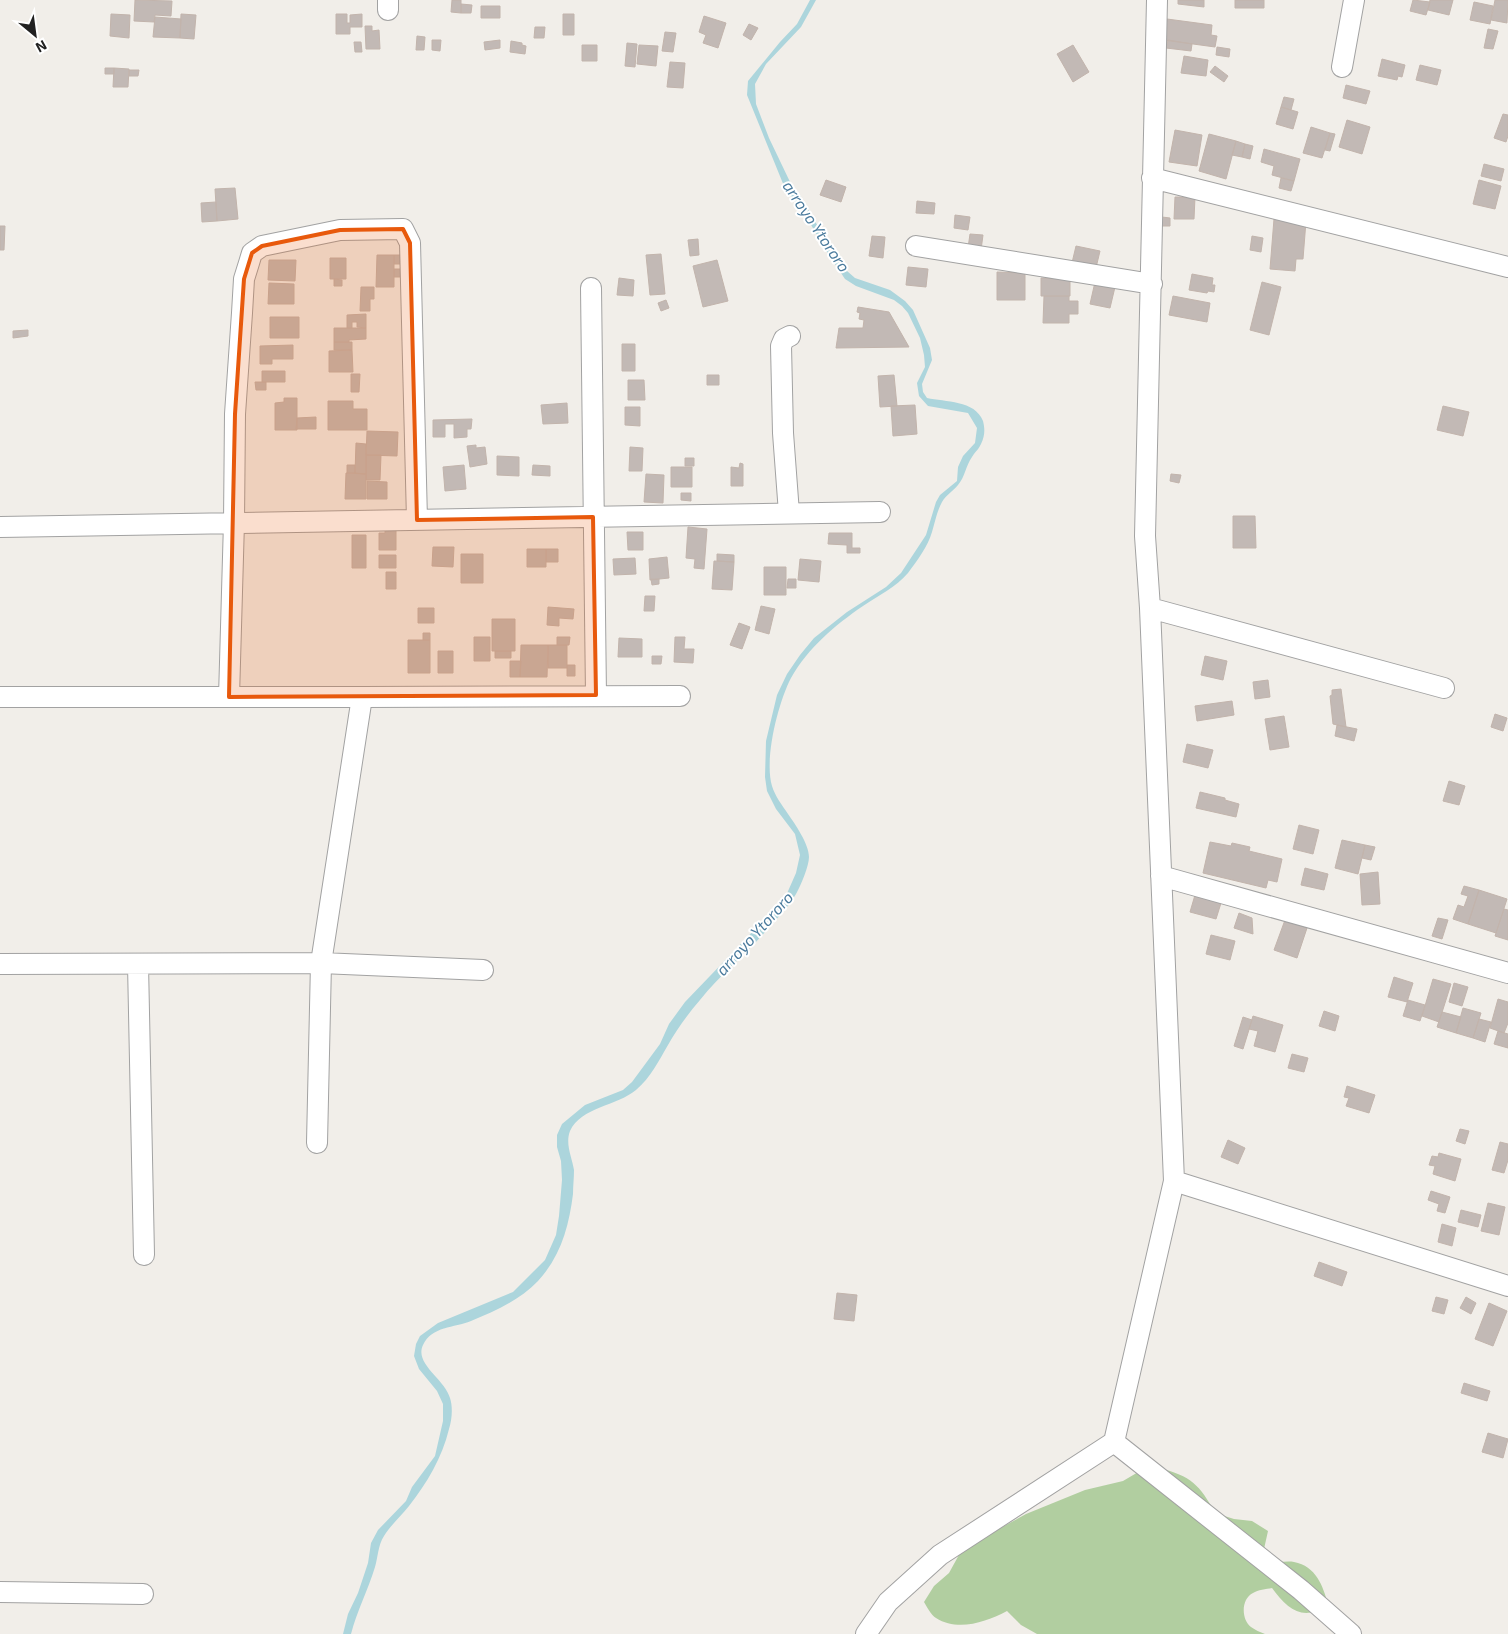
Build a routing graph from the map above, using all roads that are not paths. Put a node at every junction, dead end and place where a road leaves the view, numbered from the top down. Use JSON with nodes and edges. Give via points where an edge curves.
{"nodes":[{"id":1,"x":1158,"y":0,"type":"edge"},
{"id":2,"x":1354,"y":0,"type":"edge"},
{"id":3,"x":1342,"y":67,"type":"dead end"},
{"id":4,"x":1152,"y":178,"type":"junction"},
{"id":5,"x":916,"y":246,"type":"dead end"},
{"id":6,"x":1508,"y":266,"type":"edge"},
{"id":7,"x":1152,"y":284,"type":"junction"},
{"id":8,"x":591,"y":288,"type":"dead end"},
{"id":9,"x":790,"y":336,"type":"dead end"},
{"id":10,"x":880,"y":512,"type":"dead end"},
{"id":11,"x":789,"y":513,"type":"junction"},
{"id":12,"x":593,"y":517,"type":"junction"},
{"id":13,"x":417,"y":520,"type":"junction"},
{"id":14,"x":234,"y":522,"type":"junction"},
{"id":15,"x":0,"y":528,"type":"edge"},
{"id":16,"x":1150,"y":608,"type":"junction"},
{"id":17,"x":1444,"y":688,"type":"dead end"},
{"id":18,"x":596,"y":695,"type":"junction"},
{"id":19,"x":0,"y":696,"type":"edge"},
{"id":20,"x":680,"y":696,"type":"dead end"},
{"id":21,"x":228,"y":697,"type":"junction"},
{"id":22,"x":362,"y":698,"type":"junction"},
{"id":23,"x":1161,"y":876,"type":"junction"},
{"id":24,"x":321,"y":963,"type":"junction"},
{"id":25,"x":0,"y":964,"type":"edge"},
{"id":26,"x":138,"y":964,"type":"junction"},
{"id":27,"x":483,"y":970,"type":"dead end"},
{"id":28,"x":1508,"y":973,"type":"edge"},
{"id":29,"x":317,"y":1143,"type":"dead end"},
{"id":30,"x":1174,"y":1181,"type":"junction"},
{"id":31,"x":144,"y":1255,"type":"dead end"},
{"id":32,"x":1508,"y":1286,"type":"edge"},
{"id":33,"x":1114,"y":1442,"type":"junction"},
{"id":34,"x":0,"y":1592,"type":"edge"},
{"id":35,"x":143,"y":1594,"type":"dead end"},
{"id":36,"x":866,"y":1634,"type":"edge"},
{"id":37,"x":1351,"y":1634,"type":"edge"}],
"edges":[{"from":1,"to":4,"type":"street"},
{"from":2,"to":3,"type":"street"},
{"from":4,"to":6,"type":"street"},
{"from":4,"to":7,"type":"street"},
{"from":5,"to":7,"type":"street"},
{"from":7,"to":16,"type":"street","via":[[1145,536]]},
{"from":8,"to":12,"type":"street"},
{"from":9,"to":11,"type":"street","via":[[781,346]]},
{"from":10,"to":11,"type":"street"},
{"from":11,"to":12,"type":"street"},
{"from":12,"to":13,"type":"street"},
{"from":12,"to":18,"type":"street"},
{"from":13,"to":14,"type":"street"},
{"from":13,"to":14,"type":"street","via":[[410,243],[403,229],[340,230],[262,246],[252,253],[244,279]]},
{"from":14,"to":15,"type":"street"},
{"from":14,"to":21,"type":"street"},
{"from":16,"to":17,"type":"street"},
{"from":16,"to":23,"type":"street"},
{"from":18,"to":20,"type":"street"},
{"from":18,"to":22,"type":"street"},
{"from":19,"to":21,"type":"street"},
{"from":21,"to":22,"type":"street"},
{"from":22,"to":24,"type":"street"},
{"from":23,"to":28,"type":"street"},
{"from":23,"to":30,"type":"street"},
{"from":24,"to":26,"type":"street"},
{"from":24,"to":27,"type":"street"},
{"from":24,"to":29,"type":"street"},
{"from":25,"to":26,"type":"street"},
{"from":26,"to":31,"type":"street"},
{"from":30,"to":32,"type":"street"},
{"from":30,"to":33,"type":"street"},
{"from":33,"to":36,"type":"street","via":[[940,1555],[888,1602]]},
{"from":33,"to":37,"type":"street","via":[[1301,1590]]},
{"from":34,"to":35,"type":"street"}]}
